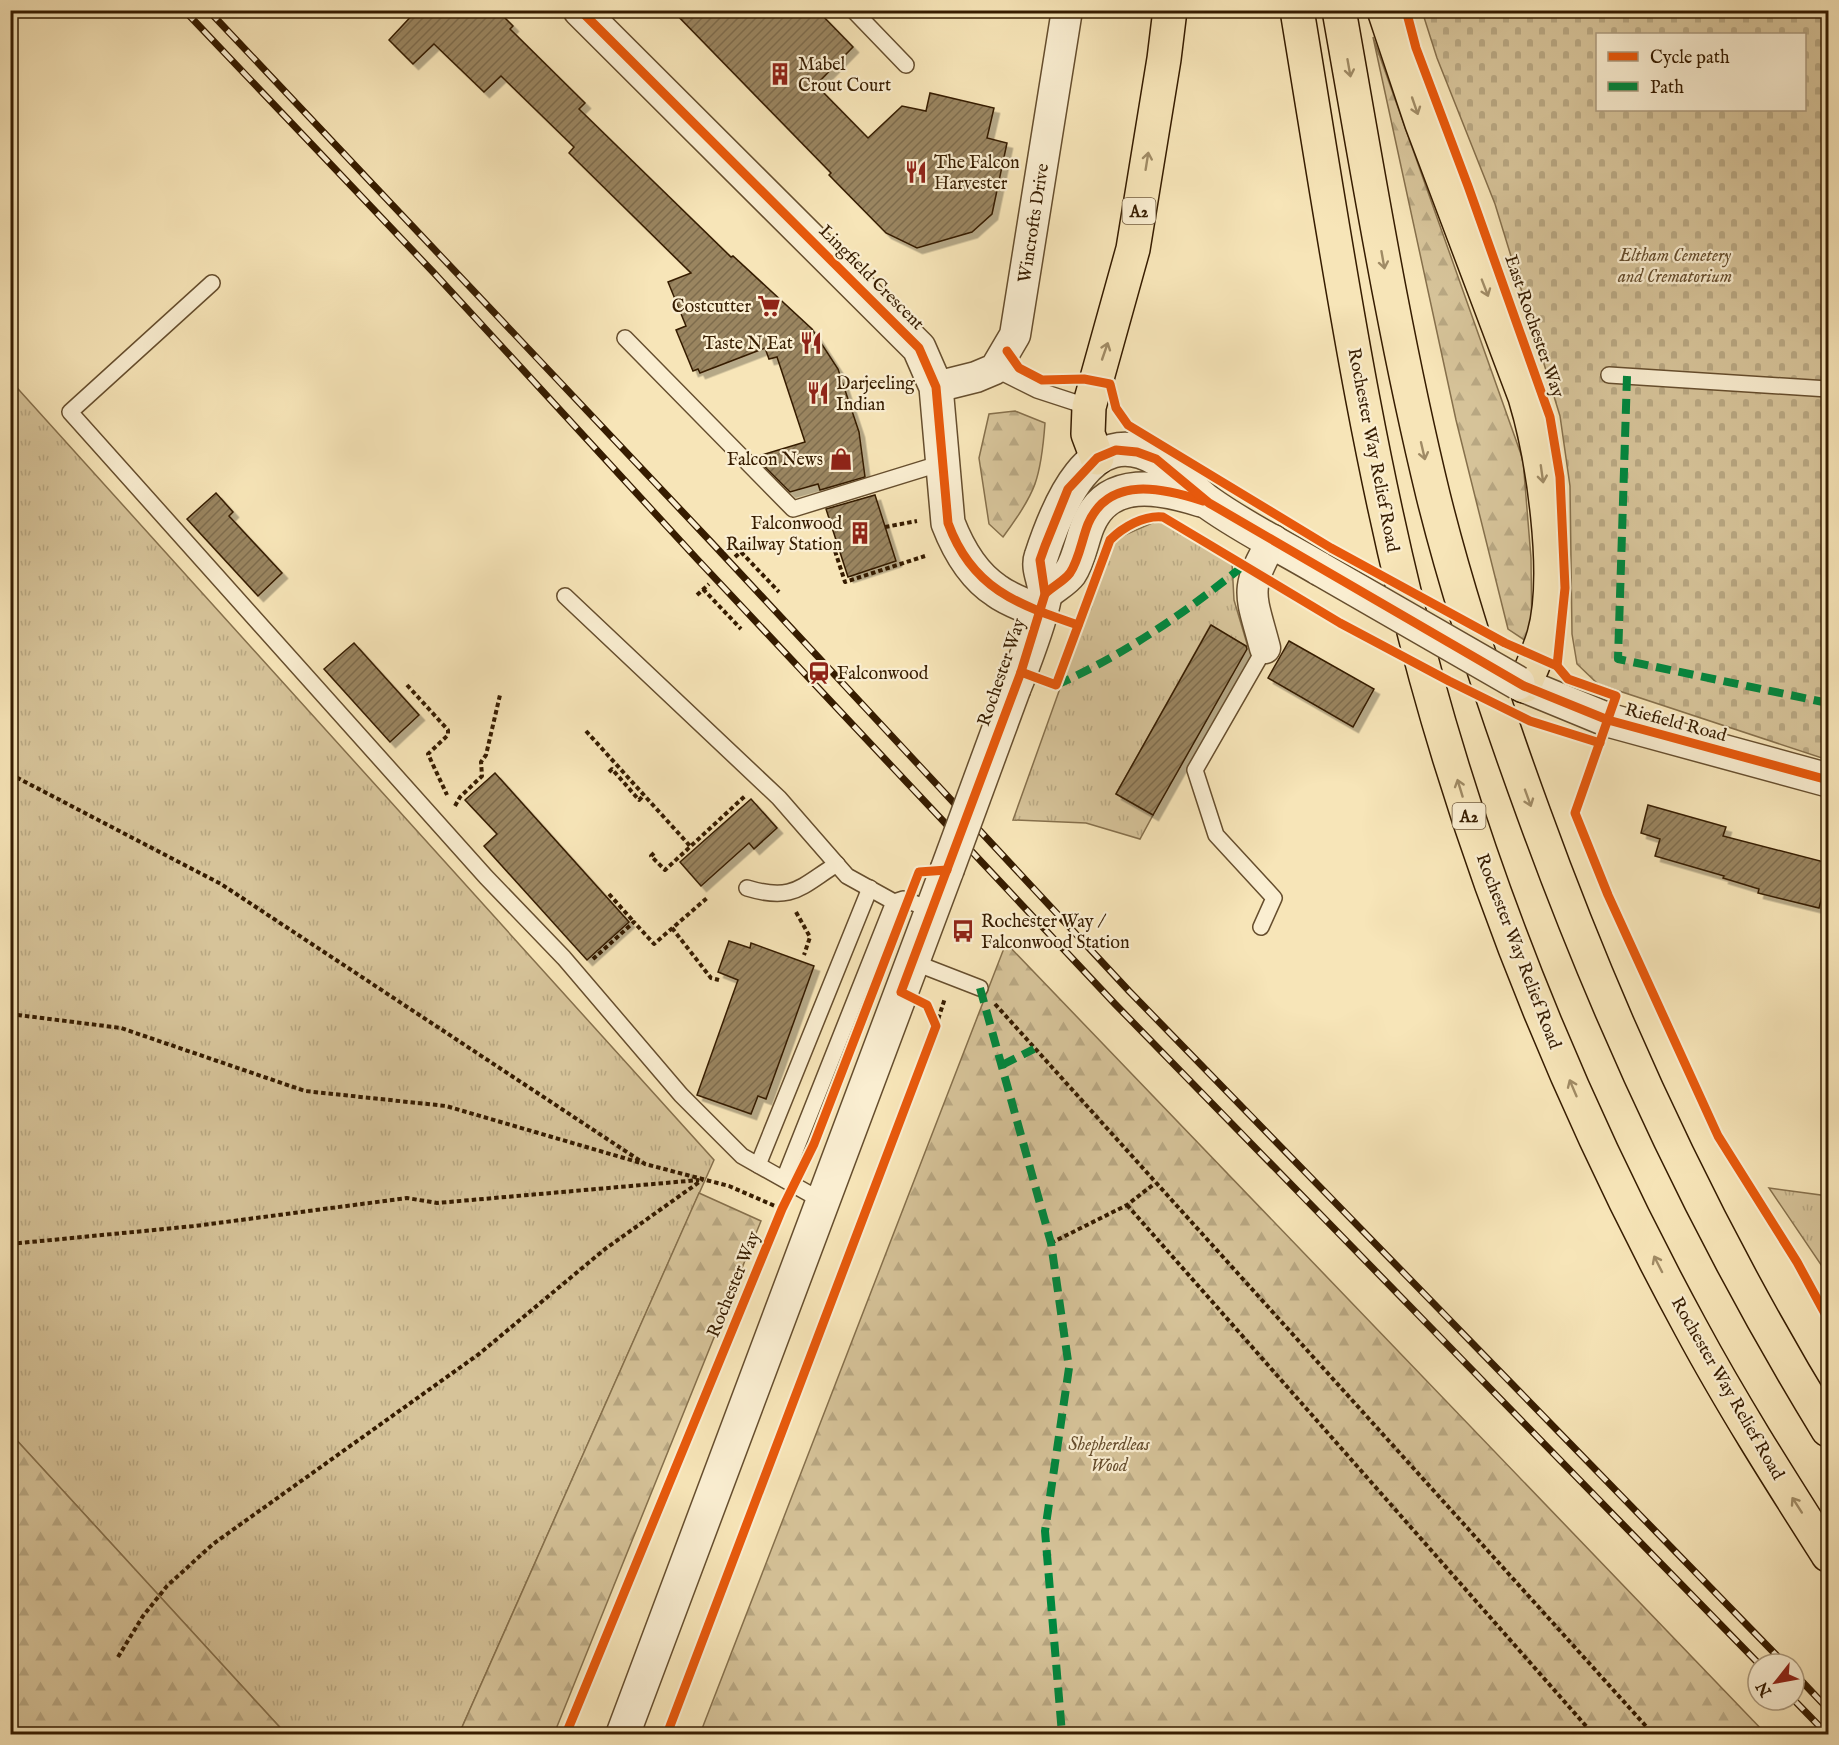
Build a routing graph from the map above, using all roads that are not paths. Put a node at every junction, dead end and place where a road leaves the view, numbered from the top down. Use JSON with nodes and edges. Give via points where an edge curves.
{"nodes":[{"id":1,"x":580,"y":10,"type":"edge"},
{"id":2,"x":853,"y":10,"type":"edge"},
{"id":3,"x":1066,"y":10,"type":"edge"},
{"id":4,"x":1170,"y":10,"type":"edge"},
{"id":5,"x":1297,"y":10,"type":"edge"},
{"id":6,"x":1339,"y":10,"type":"edge"},
{"id":7,"x":1384,"y":10,"type":"edge"},
{"id":8,"x":906,"y":65,"type":"dead end"},
{"id":9,"x":212,"y":284,"type":"dead end"},
{"id":10,"x":625,"y":338,"type":"dead end"},
{"id":11,"x":995,"y":369,"type":"junction"},
{"id":12,"x":1609,"y":375,"type":"dead end"},
{"id":13,"x":936,"y":387,"type":"junction"},
{"id":14,"x":1828,"y":389,"type":"edge"},
{"id":15,"x":1089,"y":407,"type":"junction"},
{"id":16,"x":1097,"y":458,"type":"junction"},
{"id":17,"x":942,"y":463,"type":"junction"},
{"id":18,"x":1209,"y":503,"type":"junction"},
{"id":19,"x":1272,"y":540,"type":"junction"},
{"id":20,"x":565,"y":596,"type":"dead end"},
{"id":21,"x":1042,"y":603,"type":"junction"},
{"id":22,"x":1265,"y":648,"type":"joint"},
{"id":23,"x":1521,"y":685,"type":"junction"},
{"id":24,"x":1828,"y":780,"type":"edge"},
{"id":25,"x":837,"y":864,"type":"junction"},
{"id":26,"x":747,"y":888,"type":"dead end"},
{"id":27,"x":870,"y":888,"type":"junction"},
{"id":28,"x":936,"y":899,"type":"junction"},
{"id":29,"x":894,"y":902,"type":"junction"},
{"id":30,"x":1261,"y":927,"type":"dead end"},
{"id":31,"x":913,"y":963,"type":"junction"},
{"id":32,"x":980,"y":988,"type":"road end"},
{"id":33,"x":758,"y":1164,"type":"junction"},
{"id":34,"x":788,"y":1182,"type":"junction"},
{"id":35,"x":824,"y":1202,"type":"junction"},
{"id":36,"x":1828,"y":1430,"type":"edge"},
{"id":37,"x":1828,"y":1555,"type":"edge"},
{"id":38,"x":623,"y":1734,"type":"edge"}],
"edges":[{"from":1,"to":13,"type":"street","name":"Lingfield Crescent","via":[[919,348]]},
{"from":2,"to":8,"type":"lane"},
{"from":3,"to":11,"type":"street","name":"Wincrofts Drive","via":[[1015,335]]},
{"from":15,"to":4,"type":"highway","number":"A2","one_way":true,"via":[[1133,249]]},
{"from":37,"to":5,"type":"highway","name":"Rochester Way Relief Road","number":"A2","one_way":true,"via":[[1692,1330],[1621,1192],[1575,1093],[1497,899],[1426,679],[1397,564],[1364,408]]},
{"from":6,"to":36,"type":"highway","one_way":true,"via":[[1394,320],[1434,497],[1497,713],[1572,920],[1636,1069],[1781,1353]]},
{"from":7,"to":23,"type":"highway","one_way":true,"via":[[1525,397],[1535,435],[1548,535],[1549,594],[1545,633]]},
{"from":9,"to":33,"type":"lane","via":[[70,412],[577,974],[681,1095],[742,1156]]},
{"from":10,"to":17,"type":"lane","via":[[794,509]]},
{"from":11,"to":13,"type":"street"},
{"from":11,"to":15,"type":"lane","via":[[1037,390]]},
{"from":12,"to":14,"type":"lane"},
{"from":13,"to":17,"type":"street","name":"Lingfield Crescent"},
{"from":15,"to":16,"type":"highway","via":[[1088,434]]},
{"from":16,"to":18,"type":"street","name":"Riefield Road","via":[[1126,450],[1156,459]]},
{"from":16,"to":21,"type":"street","name":"Rochester Way","via":[[1068,489],[1045,546],[1040,560]]},
{"from":17,"to":21,"type":"street","name":"Lingfield Crescent","via":[[948,523],[966,560],[996,591]]},
{"from":18,"to":19,"type":"street","name":"Riefield Road"},
{"from":18,"to":21,"type":"street","name":"Riefield Road","via":[[1153,489],[1131,489],[1115,495],[1094,513],[1070,573]]},
{"from":19,"to":22,"type":"street","via":[[1254,572],[1251,594]]},
{"from":19,"to":23,"type":"street","name":"Riefield Road","bridge":true},
{"from":20,"to":25,"type":"lane","via":[[779,798]]},
{"from":21,"to":28,"type":"street","name":"Rochester Way","bridge":true},
{"from":22,"to":30,"type":"lane","via":[[1195,770],[1216,835],[1274,898]]},
{"from":23,"to":24,"type":"street","name":"Riefield Road","via":[[1608,720]]},
{"from":25,"to":26,"type":"lane","via":[[793,893],[770,895]]},
{"from":25,"to":27,"type":"lane","via":[[847,876]]},
{"from":27,"to":29,"type":"lane"},
{"from":27,"to":33,"type":"lane"},
{"from":28,"to":29,"type":"lane"},
{"from":28,"to":31,"type":"street","name":"Rochester Way"},
{"from":29,"to":34,"type":"lane"},
{"from":31,"to":32,"type":"lane"},
{"from":31,"to":35,"type":"street","name":"Rochester Way"},
{"from":33,"to":34,"type":"lane"},
{"from":34,"to":35,"type":"lane"},
{"from":35,"to":38,"type":"street","name":"Rochester Way"}]}
